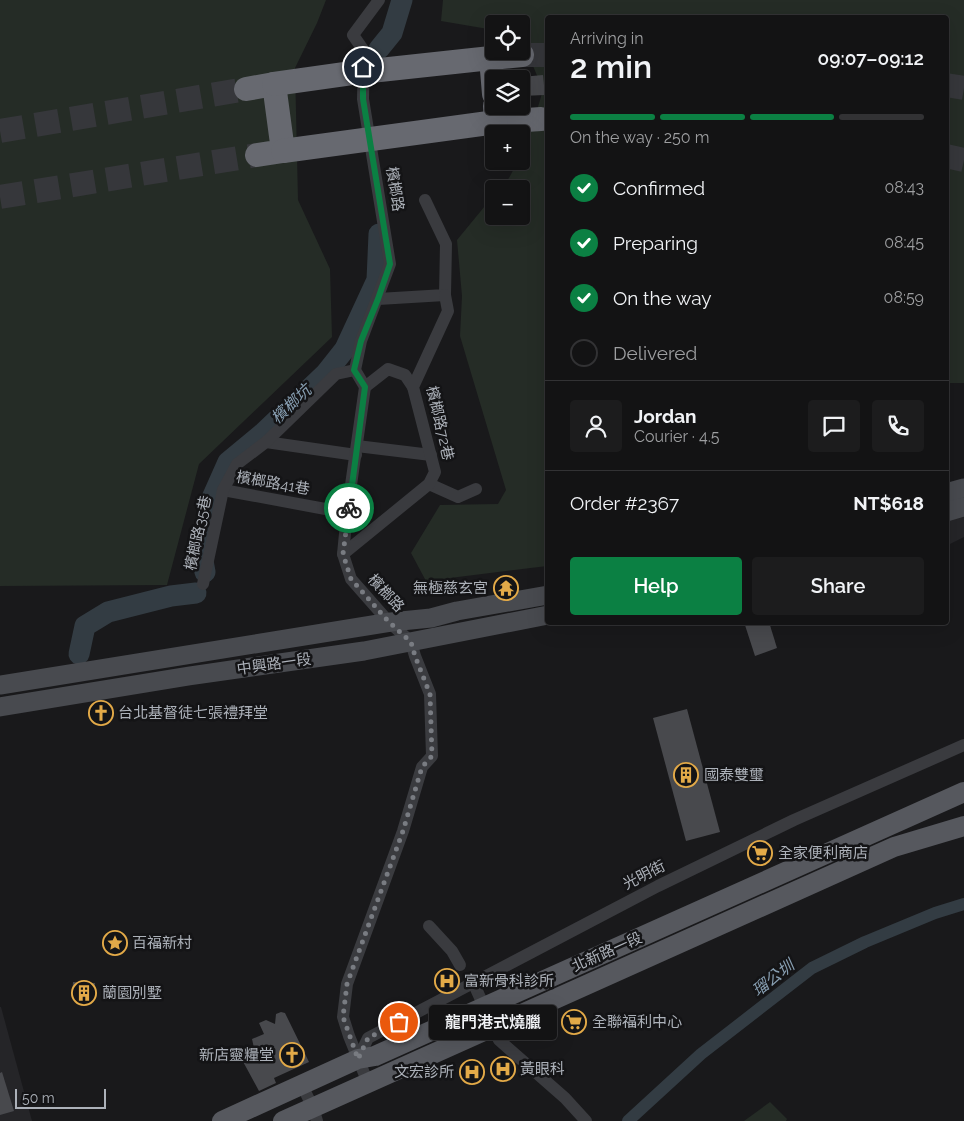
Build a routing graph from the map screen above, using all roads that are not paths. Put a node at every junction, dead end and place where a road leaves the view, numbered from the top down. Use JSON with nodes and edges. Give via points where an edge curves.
{"nodes":[{"id":1,"x":379,"y":0,"type":"edge"},
{"id":2,"x":485,"y":59,"type":"edge"},
{"id":3,"x":274,"y":84,"type":"junction"},
{"id":4,"x":246,"y":89,"type":"tunnel mouth"},
{"id":5,"x":489,"y":115,"type":"edge"},
{"id":6,"x":504,"y":115,"type":"edge"},
{"id":7,"x":541,"y":119,"type":"dead end"},
{"id":8,"x":283,"y":151,"type":"junction"},
{"id":9,"x":257,"y":155,"type":"tunnel mouth"},
{"id":10,"x":425,"y":200,"type":"dead end"},
{"id":11,"x":445,"y":295,"type":"junction"},
{"id":12,"x":378,"y":299,"type":"junction"},
{"id":13,"x":354,"y":370,"type":"junction"},
{"id":14,"x":365,"y":387,"type":"junction"},
{"id":15,"x":413,"y":387,"type":"junction"},
{"id":16,"x":266,"y":442,"type":"junction"},
{"id":17,"x":356,"y":450,"type":"junction"},
{"id":18,"x":431,"y":455,"type":"junction"},
{"id":19,"x":429,"y":484,"type":"junction"},
{"id":20,"x":964,"y":488,"type":"edge"},
{"id":21,"x":476,"y":489,"type":"dead end"},
{"id":22,"x":223,"y":490,"type":"junction"},
{"id":23,"x":949,"y":492,"type":"edge"},
{"id":24,"x":964,"y":507,"type":"edge"},
{"id":25,"x":949,"y":511,"type":"edge"},
{"id":26,"x":347,"y":513,"type":"junction"},
{"id":27,"x":343,"y":554,"type":"junction"},
{"id":28,"x":203,"y":584,"type":"dead end"},
{"id":29,"x":545,"y":596,"type":"edge"},
{"id":30,"x":545,"y":615,"type":"edge"},
{"id":31,"x":391,"y":622,"type":"junction"},
{"id":32,"x":411,"y":642,"type":"junction"},
{"id":33,"x":0,"y":685,"type":"edge"},
{"id":34,"x":0,"y":707,"type":"edge"},
{"id":35,"x":964,"y":746,"type":"edge"},
{"id":36,"x":964,"y":792,"type":"edge"},
{"id":37,"x":964,"y":826,"type":"edge"},
{"id":38,"x":429,"y":926,"type":"dead end"},
{"id":39,"x":460,"y":964,"type":"dead end"},
{"id":40,"x":473,"y":982,"type":"junction"},
{"id":41,"x":484,"y":1007,"type":"junction"},
{"id":42,"x":492,"y":1027,"type":"junction"},
{"id":43,"x":358,"y":1059,"type":"junction"},
{"id":44,"x":368,"y":1083,"type":"junction"},
{"id":45,"x":302,"y":1085,"type":"junction"},
{"id":46,"x":315,"y":1114,"type":"edge"},
{"id":47,"x":222,"y":1121,"type":"edge"},
{"id":48,"x":283,"y":1121,"type":"edge"},
{"id":49,"x":586,"y":1121,"type":"edge"}],
"edges":[{"from":1,"to":12,"type":"street","name":"檳榔路","via":[[353,34],[364,52],[363,99],[390,264]]},
{"from":2,"to":3,"type":"highway","bridge":true},
{"from":3,"to":4,"type":"highway"},
{"from":3,"to":8,"type":"highway"},
{"from":5,"to":8,"type":"highway","bridge":true},
{"from":6,"to":7,"type":"highway"},
{"from":8,"to":9,"type":"highway"},
{"from":10,"to":11,"type":"street","name":"檳榔路72巷","via":[[446,244]]},
{"from":11,"to":12,"type":"street"},
{"from":11,"to":15,"type":"street","name":"檳榔路72巷","via":[[448,311]]},
{"from":12,"to":13,"type":"street","name":"檳榔路","via":[[361,341]]},
{"from":13,"to":14,"type":"street"},
{"from":13,"to":16,"type":"street","name":"檳榔路35巷","via":[[336,374]]},
{"from":14,"to":15,"type":"street","via":[[388,369],[405,375]]},
{"from":14,"to":17,"type":"street","name":"檳榔路"},
{"from":15,"to":18,"type":"street","name":"檳榔路72巷"},
{"from":16,"to":17,"type":"street"},
{"from":16,"to":22,"type":"street","name":"檳榔路35巷","via":[[237,464]]},
{"from":17,"to":18,"type":"street"},
{"from":17,"to":26,"type":"street","name":"檳榔路"},
{"from":18,"to":19,"type":"street","name":"檳榔路72巷","via":[[435,472]]},
{"from":19,"to":21,"type":"street","via":[[458,497]]},
{"from":19,"to":27,"type":"street"},
{"from":20,"to":23,"type":"street"},
{"from":22,"to":26,"type":"street","name":"檳榔路41巷"},
{"from":22,"to":28,"type":"street","name":"檳榔路35巷"},
{"from":24,"to":25,"type":"street"},
{"from":26,"to":27,"type":"street","name":"檳榔路"},
{"from":27,"to":31,"type":"street","name":"檳榔路","via":[[351,579]]},
{"from":29,"to":31,"type":"street","name":"中興路一段","via":[[431,618]]},
{"from":30,"to":32,"type":"street","name":"中興路一段"},
{"from":31,"to":32,"type":"street","name":"檳榔路"},
{"from":31,"to":33,"type":"street","name":"中興路一段"},
{"from":32,"to":34,"type":"street","name":"中興路一段"},
{"from":32,"to":43,"type":"street","name":"檳榔路","via":[[430,694],[432,756],[422,767],[403,831],[347,984],[343,1017]]},
{"from":35,"to":40,"type":"street","name":"光明街","via":[[748,842]]},
{"from":36,"to":41,"type":"main road","name":"北新路一段"},
{"from":37,"to":42,"type":"main road","name":"北新路一段","via":[[894,847]]},
{"from":38,"to":39,"type":"street"},
{"from":40,"to":41,"type":"street"},
{"from":40,"to":43,"type":"street","name":"光明街","via":[[368,1038]]},
{"from":41,"to":42,"type":"street"},
{"from":41,"to":43,"type":"main road","name":"北新路一段","via":[[375,1056]]},
{"from":42,"to":44,"type":"main road","name":"北新路一段"},
{"from":42,"to":49,"type":"street","via":[[499,1040],[561,1094]]},
{"from":43,"to":44,"type":"street","name":"檳榔路"},
{"from":43,"to":45,"type":"main road","name":"北新路一段"},
{"from":44,"to":46,"type":"main road","name":"北新路一段"},
{"from":45,"to":46,"type":"street"},
{"from":45,"to":47,"type":"main road","name":"北新路一段"},
{"from":46,"to":48,"type":"main road","name":"北新路一段"}]}
